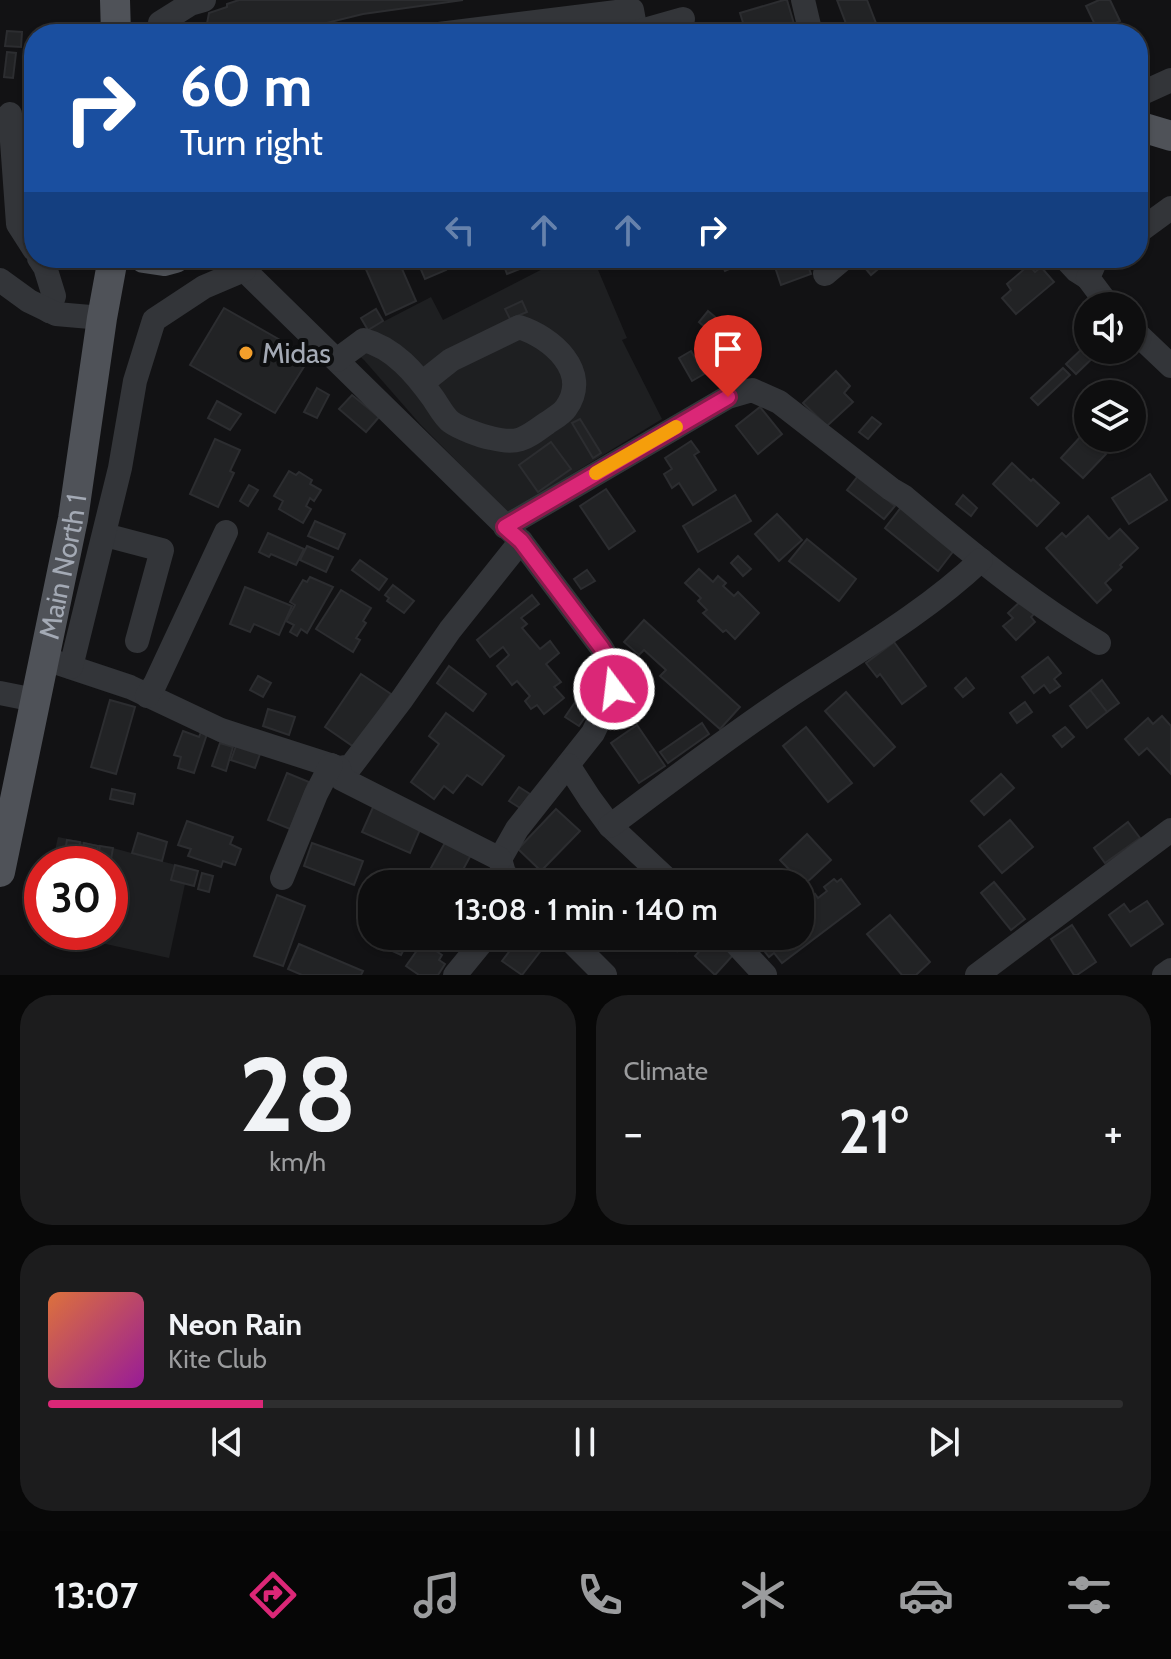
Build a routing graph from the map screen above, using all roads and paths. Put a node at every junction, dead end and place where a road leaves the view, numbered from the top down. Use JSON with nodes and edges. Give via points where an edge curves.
{"nodes":[{"id":1,"x":115,"y":0,"type":"edge"},
{"id":2,"x":204,"y":0,"type":"edge"},
{"id":3,"x":803,"y":0,"type":"edge"},
{"id":4,"x":158,"y":19,"type":"edge"},
{"id":5,"x":683,"y":19,"type":"dead end"},
{"id":6,"x":116,"y":24,"type":"edge"},
{"id":7,"x":519,"y":24,"type":"edge"},
{"id":8,"x":633,"y":24,"type":"edge"},
{"id":9,"x":665,"y":24,"type":"edge"},
{"id":10,"x":809,"y":24,"type":"edge"},
{"id":11,"x":1171,"y":80,"type":"edge"},
{"id":12,"x":1148,"y":90,"type":"edge"},
{"id":13,"x":10,"y":114,"type":"dead end"},
{"id":14,"x":1148,"y":129,"type":"edge"},
{"id":15,"x":1171,"y":136,"type":"edge"},
{"id":16,"x":1171,"y":208,"type":"edge"},
{"id":17,"x":1148,"y":225,"type":"edge"},
{"id":18,"x":24,"y":233,"type":"edge"},
{"id":19,"x":45,"y":268,"type":"edge"},
{"id":20,"x":111,"y":268,"type":"edge"},
{"id":21,"x":232,"y":268,"type":"edge"},
{"id":22,"x":242,"y":268,"type":"edge"},
{"id":23,"x":832,"y":268,"type":"edge"},
{"id":24,"x":1074,"y":268,"type":"edge"},
{"id":25,"x":1095,"y":268,"type":"edge"},
{"id":26,"x":825,"y":274,"type":"dead end"},
{"id":27,"x":0,"y":280,"type":"edge"},
{"id":28,"x":1104,"y":292,"type":"edge"},
{"id":29,"x":0,"y":302,"type":"edge"},
{"id":30,"x":39,"y":306,"type":"junction"},
{"id":31,"x":102,"y":318,"type":"junction"},
{"id":32,"x":1146,"y":342,"type":"edge"},
{"id":33,"x":337,"y":360,"type":"junction"},
{"id":34,"x":1171,"y":366,"type":"edge"},
{"id":35,"x":422,"y":383,"type":"junction"},
{"id":36,"x":226,"y":532,"type":"dead end"},
{"id":37,"x":513,"y":534,"type":"junction"},
{"id":38,"x":105,"y":535,"type":"junction"},
{"id":39,"x":981,"y":560,"type":"junction"},
{"id":40,"x":137,"y":641,"type":"dead end"},
{"id":41,"x":1099,"y":643,"type":"dead end"},
{"id":42,"x":57,"y":663,"type":"junction"},
{"id":43,"x":0,"y":693,"type":"edge"},
{"id":44,"x":147,"y":696,"type":"junction"},
{"id":45,"x":35,"y":700,"type":"junction"},
{"id":46,"x":568,"y":765,"type":"junction"},
{"id":47,"x":335,"y":767,"type":"junction"},
{"id":48,"x":610,"y":826,"type":"junction"},
{"id":49,"x":1171,"y":830,"type":"edge"},
{"id":50,"x":500,"y":859,"type":"junction"},
{"id":51,"x":503,"y":870,"type":"edge"},
{"id":52,"x":657,"y":870,"type":"edge"},
{"id":53,"x":0,"y":872,"type":"edge"},
{"id":54,"x":282,"y":878,"type":"dead end"},
{"id":55,"x":476,"y":950,"type":"edge"},
{"id":56,"x":580,"y":950,"type":"edge"},
{"id":57,"x":742,"y":950,"type":"edge"},
{"id":58,"x":1171,"y":970,"type":"edge"},
{"id":59,"x":455,"y":975,"type":"edge"},
{"id":60,"x":605,"y":975,"type":"edge"},
{"id":61,"x":765,"y":975,"type":"edge"},
{"id":62,"x":977,"y":975,"type":"edge"},
{"id":63,"x":1164,"y":975,"type":"edge"}],
"edges":[{"from":1,"to":6,"type":"main road"},
{"from":2,"to":4,"type":"street"},
{"from":3,"to":10,"type":"street"},
{"from":5,"to":9,"type":"street"},
{"from":7,"to":8,"type":"street","via":[[632,10]]},
{"from":11,"to":12,"type":"street"},
{"from":13,"to":18,"type":"street","via":[[18,224]]},
{"from":14,"to":15,"type":"main road"},
{"from":16,"to":17,"type":"street"},
{"from":19,"to":30,"type":"street","via":[[54,296]]},
{"from":20,"to":31,"type":"main road","name":"Main North 1"},
{"from":21,"to":38,"type":"street","via":[[154,320],[135,381]]},
{"from":22,"to":33,"type":"street"},
{"from":23,"to":26,"type":"street"},
{"from":24,"to":25,"type":"street"},
{"from":25,"to":28,"type":"street"},
{"from":27,"to":30,"type":"street"},
{"from":29,"to":30,"type":"street"},
{"from":30,"to":31,"type":"street","via":[[56,314]]},
{"from":31,"to":42,"type":"main road","name":"Main North 1"},
{"from":32,"to":34,"type":"street"},
{"from":33,"to":35,"type":"street","via":[[364,340],[394,354]]},
{"from":33,"to":37,"type":"street"},
{"from":35,"to":35,"type":"street","via":[[449,422],[515,442],[565,410],[574,379],[571,365],[557,349],[536,332],[519,327],[451,360]]},
{"from":36,"to":44,"type":"street"},
{"from":37,"to":39,"type":"street","via":[[728,397],[752,390],[779,402]]},
{"from":37,"to":46,"type":"street","via":[[615,670],[609,701]]},
{"from":37,"to":47,"type":"street","via":[[351,766]]},
{"from":38,"to":40,"type":"street","via":[[162,550]]},
{"from":38,"to":42,"type":"street"},
{"from":39,"to":41,"type":"street"},
{"from":39,"to":48,"type":"street","via":[[923,608],[724,741]]},
{"from":42,"to":44,"type":"street"},
{"from":42,"to":45,"type":"main road","name":"Main North 1"},
{"from":43,"to":45,"type":"street"},
{"from":44,"to":47,"type":"street","via":[[221,730]]},
{"from":45,"to":53,"type":"main road","name":"Main North 1"},
{"from":46,"to":48,"type":"street"},
{"from":46,"to":50,"type":"street"},
{"from":47,"to":50,"type":"street","via":[[342,779]]},
{"from":47,"to":54,"type":"street","via":[[316,794]]},
{"from":48,"to":52,"type":"street"},
{"from":49,"to":62,"type":"street"},
{"from":50,"to":51,"type":"street"},
{"from":55,"to":59,"type":"street"},
{"from":56,"to":60,"type":"street"},
{"from":57,"to":61,"type":"street"},
{"from":58,"to":63,"type":"street"}]}
